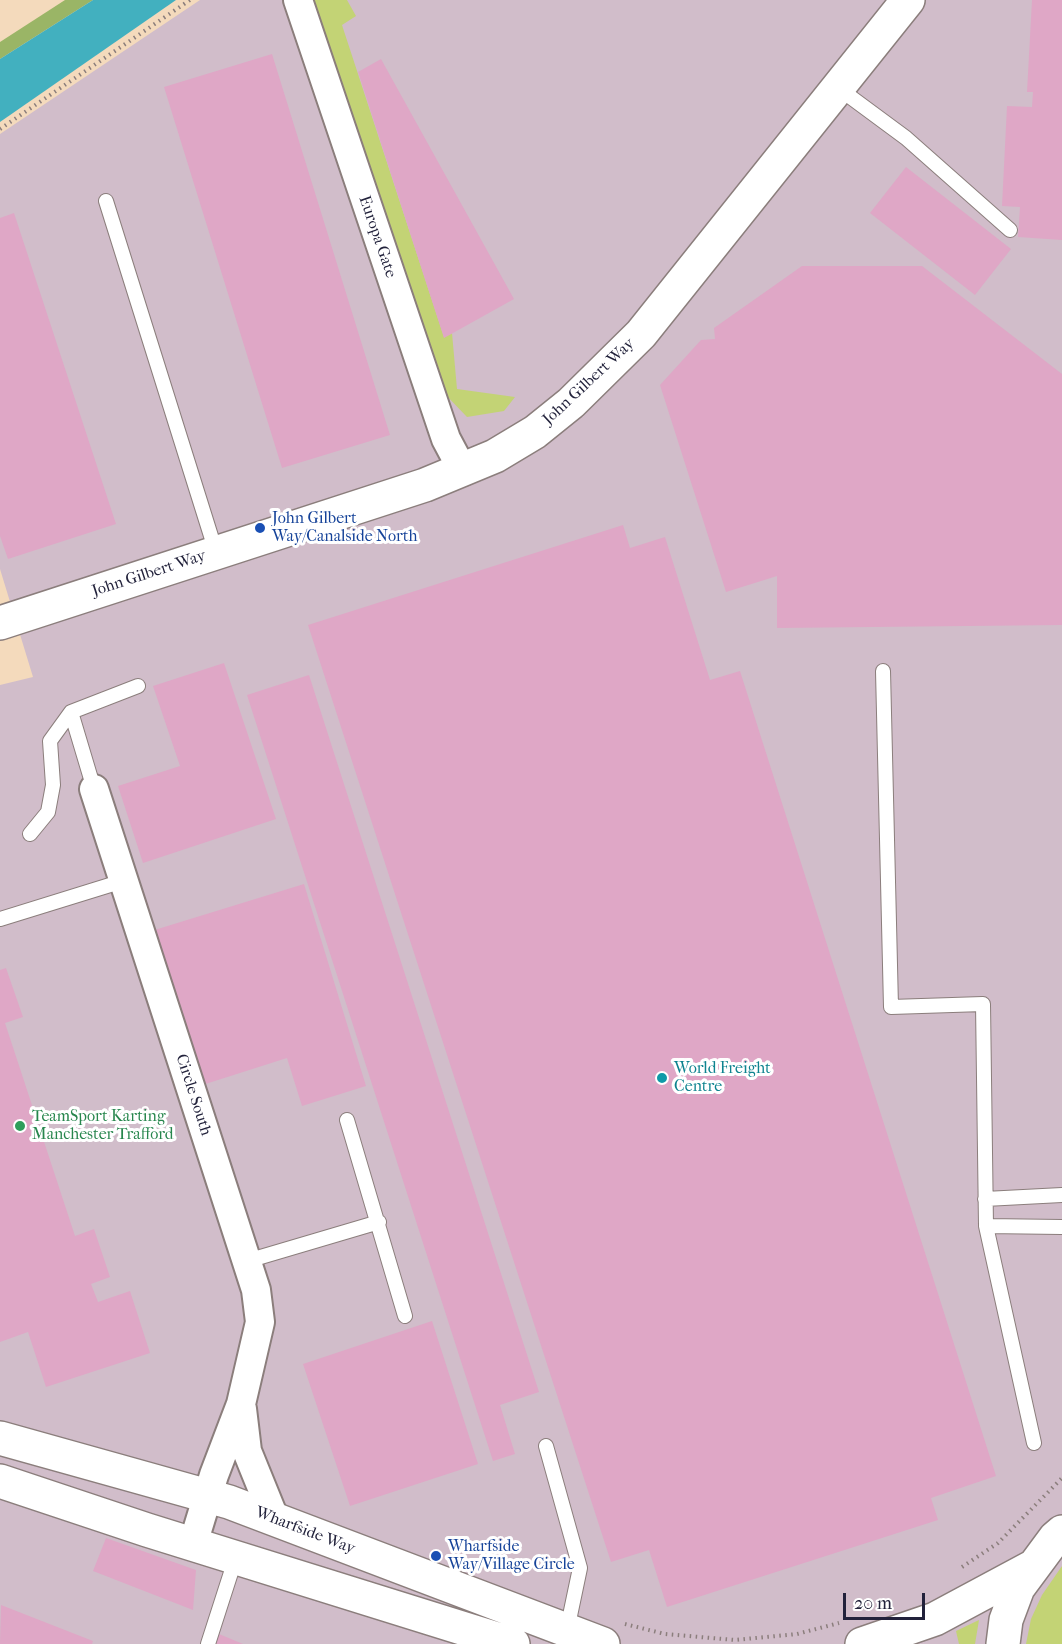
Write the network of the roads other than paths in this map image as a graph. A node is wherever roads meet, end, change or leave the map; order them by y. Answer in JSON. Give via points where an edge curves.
{"nodes":[{"id":1,"x":298,"y":0,"type":"edge"},
{"id":2,"x":908,"y":0,"type":"edge"},
{"id":3,"x":837,"y":87,"type":"junction"},
{"id":4,"x":106,"y":201,"type":"dead end"},
{"id":5,"x":1010,"y":230,"type":"dead end"},
{"id":6,"x":463,"y":471,"type":"junction"},
{"id":7,"x":216,"y":552,"type":"junction"},
{"id":8,"x":0,"y":623,"type":"edge"},
{"id":9,"x":883,"y":671,"type":"dead end"},
{"id":10,"x":138,"y":686,"type":"dead end"},
{"id":11,"x":71,"y":712,"type":"junction"},
{"id":12,"x":94,"y":789,"type":"joint"},
{"id":13,"x":30,"y":834,"type":"dead end"},
{"id":14,"x":123,"y":881,"type":"junction"},
{"id":15,"x":0,"y":919,"type":"edge"},
{"id":16,"x":347,"y":1120,"type":"dead end"},
{"id":17,"x":1062,"y":1195,"type":"edge"},
{"id":18,"x":986,"y":1199,"type":"junction"},
{"id":19,"x":380,"y":1222,"type":"junction"},
{"id":20,"x":986,"y":1226,"type":"junction"},
{"id":21,"x":1062,"y":1227,"type":"edge"},
{"id":22,"x":247,"y":1262,"type":"junction"},
{"id":23,"x":405,"y":1316,"type":"dead end"},
{"id":24,"x":241,"y":1404,"type":"junction"},
{"id":25,"x":0,"y":1438,"type":"edge"},
{"id":26,"x":1034,"y":1443,"type":"dead end"},
{"id":27,"x":546,"y":1446,"type":"dead end"},
{"id":28,"x":0,"y":1481,"type":"edge"},
{"id":29,"x":208,"y":1496,"type":"junction"},
{"id":30,"x":275,"y":1520,"type":"junction"},
{"id":31,"x":1062,"y":1532,"type":"edge"},
{"id":32,"x":193,"y":1544,"type":"junction"},
{"id":33,"x":236,"y":1557,"type":"junction"},
{"id":34,"x":1032,"y":1567,"type":"junction"},
{"id":35,"x":851,"y":1633,"type":"edge"},
{"id":36,"x":613,"y":1634,"type":"edge"},
{"id":37,"x":565,"y":1638,"type":"edge"},
{"id":38,"x":208,"y":1644,"type":"edge"},
{"id":39,"x":513,"y":1644,"type":"edge"},
{"id":40,"x":1003,"y":1644,"type":"edge"}],
"edges":[{"from":1,"to":6,"type":"street","name":"Europa Gate","via":[[446,439]]},
{"from":2,"to":3,"type":"main road","name":"John Gilbert Way"},
{"from":3,"to":5,"type":"lane","via":[[906,138]]},
{"from":3,"to":6,"type":"main road","name":"John Gilbert Way","via":[[673,296],[614,362],[535,432]]},
{"from":4,"to":7,"type":"lane"},
{"from":6,"to":7,"type":"main road","name":"John Gilbert Way"},
{"from":7,"to":8,"type":"main road","name":"John Gilbert Way"},
{"from":9,"to":18,"type":"lane","via":[[891,1007],[982,1004]]},
{"from":10,"to":11,"type":"lane"},
{"from":11,"to":12,"type":"lane"},
{"from":11,"to":13,"type":"lane","via":[[50,741],[53,785],[48,812]]},
{"from":12,"to":14,"type":"street","name":"Circle South"},
{"from":14,"to":15,"type":"lane"},
{"from":14,"to":22,"type":"street","name":"Circle South"},
{"from":16,"to":19,"type":"lane"},
{"from":17,"to":18,"type":"lane"},
{"from":18,"to":20,"type":"lane"},
{"from":19,"to":22,"type":"lane"},
{"from":19,"to":23,"type":"lane"},
{"from":20,"to":21,"type":"lane"},
{"from":20,"to":26,"type":"lane"},
{"from":22,"to":24,"type":"street","name":"Circle South","via":[[260,1322]]},
{"from":24,"to":29,"type":"street","name":"Circle South"},
{"from":24,"to":30,"type":"street","name":"Circle South","via":[[247,1451]]},
{"from":25,"to":29,"type":"main road","name":"Wharfside Way"},
{"from":27,"to":37,"type":"lane","via":[[580,1568]]},
{"from":28,"to":32,"type":"main road"},
{"from":29,"to":30,"type":"main road","name":"Wharfside Way"},
{"from":29,"to":32,"type":"street","name":"Circle South"},
{"from":30,"to":37,"type":"main road","name":"Wharfside Way"},
{"from":31,"to":34,"type":"main road"},
{"from":32,"to":33,"type":"main road"},
{"from":33,"to":38,"type":"lane"},
{"from":33,"to":39,"type":"main road"},
{"from":34,"to":35,"type":"main road","via":[[935,1619]]},
{"from":34,"to":40,"type":"main road","via":[[1018,1588],[1006,1620]]},
{"from":36,"to":37,"type":"main road","name":"Wharfside Way"}]}
